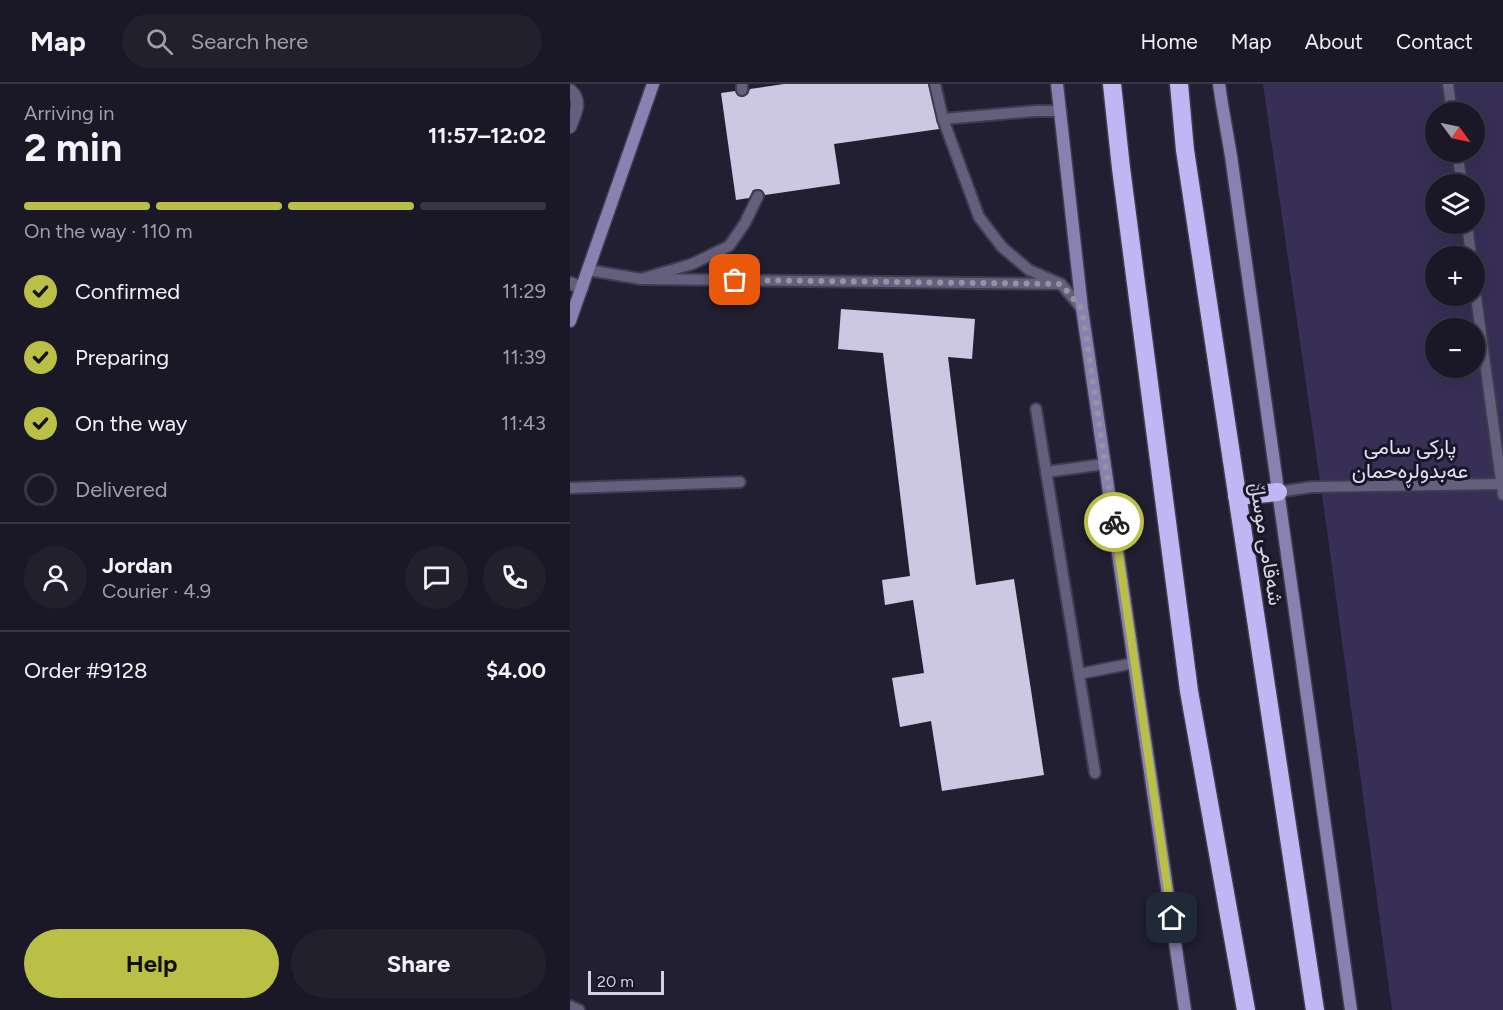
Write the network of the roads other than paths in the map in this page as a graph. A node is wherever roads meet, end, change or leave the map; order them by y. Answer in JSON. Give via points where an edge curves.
{"nodes":[{"id":1,"x":653,"y":84,"type":"edge"},
{"id":2,"x":935,"y":84,"type":"edge"},
{"id":3,"x":1058,"y":84,"type":"edge"},
{"id":4,"x":1112,"y":84,"type":"edge"},
{"id":5,"x":1179,"y":84,"type":"edge"},
{"id":6,"x":1220,"y":84,"type":"edge"},
{"id":7,"x":1448,"y":84,"type":"edge"},
{"id":8,"x":570,"y":90,"type":"edge"},
{"id":9,"x":1451,"y":102,"type":"edge"},
{"id":10,"x":1060,"y":111,"type":"junction"},
{"id":11,"x":943,"y":119,"type":"junction"},
{"id":12,"x":570,"y":127,"type":"edge"},
{"id":13,"x":758,"y":196,"type":"dead end"},
{"id":14,"x":588,"y":270,"type":"junction"},
{"id":15,"x":641,"y":279,"type":"junction"},
{"id":16,"x":1061,"y":284,"type":"junction"},
{"id":17,"x":576,"y":285,"type":"edge"},
{"id":18,"x":1477,"y":306,"type":"edge"},
{"id":19,"x":1082,"y":309,"type":"junction"},
{"id":20,"x":570,"y":321,"type":"edge"},
{"id":21,"x":1036,"y":409,"type":"dead end"},
{"id":22,"x":1105,"y":464,"type":"junction"},
{"id":23,"x":1046,"y":472,"type":"junction"},
{"id":24,"x":740,"y":482,"type":"dead end"},
{"id":25,"x":570,"y":488,"type":"edge"},
{"id":26,"x":1503,"y":488,"type":"edge"},
{"id":27,"x":1278,"y":492,"type":"junction"},
{"id":28,"x":1237,"y":496,"type":"junction"},
{"id":29,"x":1134,"y":663,"type":"junction"},
{"id":30,"x":1079,"y":674,"type":"junction"},
{"id":31,"x":1095,"y":773,"type":"dead end"},
{"id":32,"x":570,"y":1006,"type":"edge"},
{"id":33,"x":579,"y":1010,"type":"edge"},
{"id":34,"x":1185,"y":1010,"type":"edge"},
{"id":35,"x":1246,"y":1010,"type":"edge"},
{"id":36,"x":1315,"y":1010,"type":"edge"},
{"id":37,"x":1351,"y":1010,"type":"edge"}],
"edges":[{"from":1,"to":14,"type":"street"},
{"from":2,"to":11,"type":"lane"},
{"from":3,"to":10,"type":"street"},
{"from":4,"to":35,"type":"highway","via":[[1189,691]]},
{"from":5,"to":28,"type":"highway","name":"شەقامی موسڵ","via":[[1185,150]]},
{"from":6,"to":27,"type":"street"},
{"from":7,"to":9,"type":"lane"},
{"from":8,"to":12,"type":"street","via":[[578,104]]},
{"from":10,"to":11,"type":"lane"},
{"from":10,"to":19,"type":"street"},
{"from":11,"to":16,"type":"lane","via":[[979,217],[1002,248],[1029,270]]},
{"from":13,"to":15,"type":"lane","via":[[729,246],[692,264]]},
{"from":14,"to":15,"type":"lane"},
{"from":14,"to":17,"type":"street"},
{"from":15,"to":16,"type":"lane"},
{"from":16,"to":19,"type":"lane"},
{"from":17,"to":20,"type":"street"},
{"from":18,"to":26,"type":"lane"},
{"from":19,"to":22,"type":"street"},
{"from":21,"to":23,"type":"lane"},
{"from":22,"to":23,"type":"lane"},
{"from":22,"to":29,"type":"street"},
{"from":23,"to":30,"type":"lane"},
{"from":24,"to":25,"type":"lane"},
{"from":26,"to":27,"type":"lane","via":[[1312,487]]},
{"from":27,"to":28,"type":"highway"},
{"from":27,"to":37,"type":"street"},
{"from":28,"to":36,"type":"highway","name":"شەقامی موسڵ"},
{"from":29,"to":30,"type":"lane"},
{"from":29,"to":34,"type":"street"},
{"from":30,"to":31,"type":"lane"},
{"from":32,"to":33,"type":"lane"}]}
